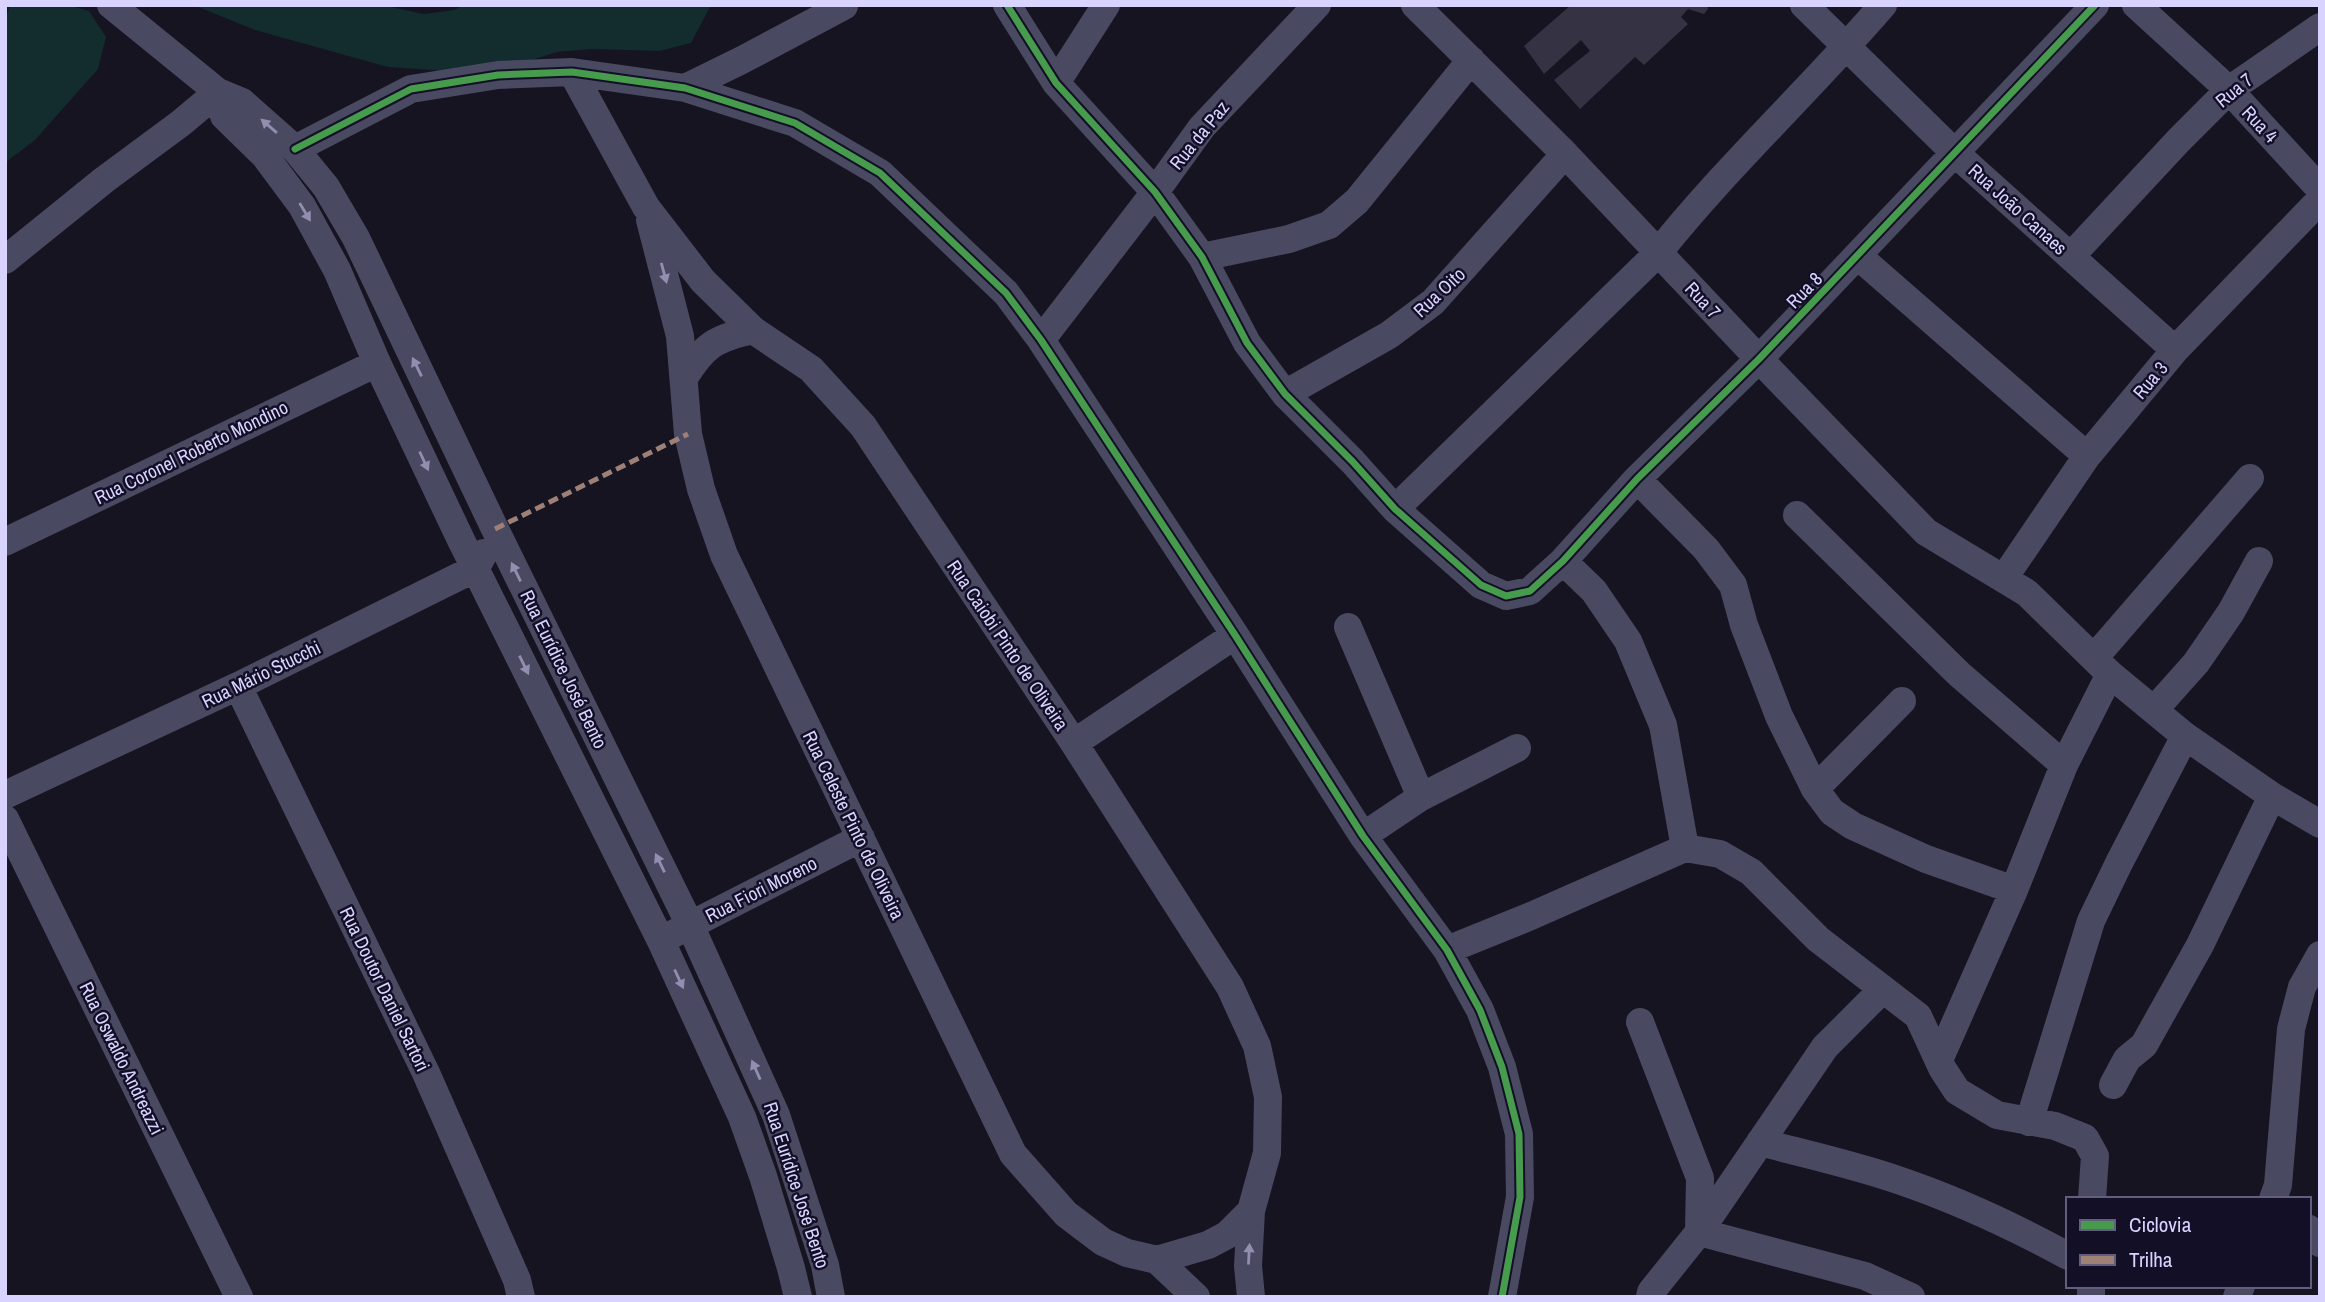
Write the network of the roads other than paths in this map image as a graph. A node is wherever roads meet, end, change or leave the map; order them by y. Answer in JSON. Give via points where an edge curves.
{"nodes":[{"id":1,"x":111,"y":5,"type":"edge"},
{"id":2,"x":1007,"y":5,"type":"edge"},
{"id":3,"x":1107,"y":5,"type":"edge"},
{"id":4,"x":1317,"y":5,"type":"edge"},
{"id":5,"x":1415,"y":5,"type":"edge"},
{"id":6,"x":1804,"y":5,"type":"edge"},
{"id":7,"x":1883,"y":5,"type":"edge"},
{"id":8,"x":2095,"y":5,"type":"edge"},
{"id":9,"x":2136,"y":5,"type":"edge"},
{"id":10,"x":844,"y":6,"type":"edge"},
{"id":11,"x":2320,"y":27,"type":"edge"},
{"id":12,"x":1846,"y":48,"type":"junction"},
{"id":13,"x":1471,"y":60,"type":"junction"},
{"id":14,"x":572,"y":72,"type":"junction"},
{"id":15,"x":1056,"y":83,"type":"junction"},
{"id":16,"x":685,"y":88,"type":"junction"},
{"id":17,"x":2229,"y":90,"type":"junction"},
{"id":18,"x":218,"y":92,"type":"junction"},
{"id":19,"x":295,"y":149,"type":"junction"},
{"id":20,"x":1955,"y":153,"type":"junction"},
{"id":21,"x":1565,"y":154,"type":"junction"},
{"id":22,"x":2320,"y":189,"type":"edge"},
{"id":23,"x":1155,"y":192,"type":"junction"},
{"id":24,"x":2320,"y":200,"type":"edge"},
{"id":25,"x":646,"y":207,"type":"junction"},
{"id":26,"x":1658,"y":253,"type":"junction"},
{"id":27,"x":1858,"y":256,"type":"junction"},
{"id":28,"x":2071,"y":256,"type":"junction"},
{"id":29,"x":1202,"y":257,"type":"junction"},
{"id":30,"x":5,"y":260,"type":"edge"},
{"id":31,"x":753,"y":330,"type":"junction"},
{"id":32,"x":1041,"y":340,"type":"junction"},
{"id":33,"x":2175,"y":350,"type":"junction"},
{"id":34,"x":1759,"y":359,"type":"junction"},
{"id":35,"x":377,"y":363,"type":"junction"},
{"id":36,"x":684,"y":378,"type":"junction"},
{"id":37,"x":1285,"y":394,"type":"junction"},
{"id":38,"x":2087,"y":456,"type":"junction"},
{"id":39,"x":2250,"y":478,"type":"dead end"},
{"id":40,"x":1637,"y":479,"type":"junction"},
{"id":41,"x":1395,"y":509,"type":"junction"},
{"id":42,"x":1797,"y":515,"type":"dead end"},
{"id":43,"x":495,"y":529,"type":"junction"},
{"id":44,"x":5,"y":541,"type":"edge"},
{"id":45,"x":1563,"y":561,"type":"junction"},
{"id":46,"x":2259,"y":561,"type":"dead end"},
{"id":47,"x":476,"y":568,"type":"junction"},
{"id":48,"x":2004,"y":578,"type":"junction"},
{"id":49,"x":1348,"y":627,"type":"dead end"},
{"id":50,"x":1235,"y":635,"type":"junction"},
{"id":51,"x":2102,"y":666,"type":"junction"},
{"id":52,"x":238,"y":686,"type":"junction"},
{"id":53,"x":1902,"y":701,"type":"dead end"},
{"id":54,"x":2154,"y":710,"type":"junction"},
{"id":55,"x":2185,"y":736,"type":"junction"},
{"id":56,"x":1074,"y":743,"type":"junction"},
{"id":57,"x":1517,"y":748,"type":"dead end"},
{"id":58,"x":2064,"y":765,"type":"junction"},
{"id":59,"x":1815,"y":789,"type":"junction"},
{"id":60,"x":5,"y":795,"type":"edge"},
{"id":61,"x":2272,"y":796,"type":"junction"},
{"id":62,"x":1421,"y":797,"type":"junction"},
{"id":63,"x":5,"y":819,"type":"edge"},
{"id":64,"x":2320,"y":824,"type":"edge"},
{"id":65,"x":1363,"y":836,"type":"junction"},
{"id":66,"x":861,"y":838,"type":"junction"},
{"id":67,"x":1685,"y":848,"type":"junction"},
{"id":68,"x":2014,"y":890,"type":"junction"},
{"id":69,"x":690,"y":925,"type":"junction"},
{"id":70,"x":661,"y":940,"type":"junction"},
{"id":71,"x":1447,"y":950,"type":"junction"},
{"id":72,"x":2320,"y":955,"type":"edge"},
{"id":73,"x":1882,"y":989,"type":"junction"},
{"id":74,"x":1640,"y":1022,"type":"dead end"},
{"id":75,"x":1939,"y":1060,"type":"junction"},
{"id":76,"x":2113,"y":1085,"type":"dead end"},
{"id":77,"x":2029,"y":1122,"type":"junction"},
{"id":78,"x":1760,"y":1142,"type":"junction"},
{"id":79,"x":2280,"y":1194,"type":"edge"},
{"id":80,"x":2092,"y":1197,"type":"edge"},
{"id":81,"x":1251,"y":1211,"type":"junction"},
{"id":82,"x":1699,"y":1232,"type":"junction"},
{"id":83,"x":2066,"y":1255,"type":"edge"},
{"id":84,"x":1157,"y":1260,"type":"junction"},
{"id":85,"x":239,"y":1297,"type":"edge"},
{"id":86,"x":521,"y":1297,"type":"edge"},
{"id":87,"x":798,"y":1297,"type":"edge"},
{"id":88,"x":831,"y":1297,"type":"edge"},
{"id":89,"x":1196,"y":1297,"type":"edge"},
{"id":90,"x":1251,"y":1297,"type":"edge"},
{"id":91,"x":1502,"y":1297,"type":"edge"},
{"id":92,"x":1650,"y":1297,"type":"edge"},
{"id":93,"x":1911,"y":1297,"type":"edge"}],
"edges":[{"from":1,"to":18,"type":"street","name":"Rua Eurídice José Bento"},
{"from":2,"to":15,"type":"street"},
{"from":3,"to":15,"type":"street"},
{"from":4,"to":23,"type":"street","name":"Rua da Paz","via":[[1202,127]]},
{"from":5,"to":13,"type":"street","name":"Rua 7"},
{"from":6,"to":12,"type":"street","name":"Rua João Canaes"},
{"from":7,"to":12,"type":"street"},
{"from":8,"to":20,"type":"street","name":"Rua 8"},
{"from":9,"to":17,"type":"street","name":"Rua 4"},
{"from":10,"to":16,"type":"street"},
{"from":11,"to":17,"type":"street","name":"Rua 7"},
{"from":12,"to":20,"type":"street","name":"Rua João Canaes"},
{"from":12,"to":26,"type":"street"},
{"from":13,"to":21,"type":"street","name":"Rua 7"},
{"from":13,"to":29,"type":"street","via":[[1357,201],[1329,225],[1289,239]]},
{"from":14,"to":16,"type":"street"},
{"from":14,"to":19,"type":"street","via":[[498,75],[411,89]]},
{"from":14,"to":25,"type":"street","name":"Rua Caiobi Pinto de Oliveira"},
{"from":15,"to":23,"type":"street"},
{"from":16,"to":32,"type":"street","via":[[795,122],[880,173],[1006,293]]},
{"from":17,"to":22,"type":"street","name":"Rua 4"},
{"from":17,"to":28,"type":"street","name":"Rua 7"},
{"from":19,"to":18,"type":"street","name":"Rua Eurídice José Bento","one_way":true,"via":[[242,102]]},
{"from":18,"to":30,"type":"street"},
{"from":18,"to":35,"type":"street","name":"Rua Eurídice José Bento","one_way":true,"via":[[224,116],[265,156],[302,206],[337,270]]},
{"from":43,"to":19,"type":"street","name":"Rua Eurídice José Bento","one_way":true,"via":[[356,238],[326,187]]},
{"from":20,"to":27,"type":"street","name":"Rua 8"},
{"from":20,"to":28,"type":"street","name":"Rua João Canaes"},
{"from":21,"to":26,"type":"street","name":"Rua 7"},
{"from":21,"to":37,"type":"street","name":"Rua Oito","via":[[1433,302],[1389,335]]},
{"from":23,"to":29,"type":"street"},
{"from":23,"to":32,"type":"street","name":"Rua da Paz"},
{"from":24,"to":33,"type":"street","name":"Rua 3"},
{"from":25,"to":31,"type":"street","name":"Rua Caiobi Pinto de Oliveira","via":[[703,281]]},
{"from":25,"to":36,"type":"street","name":"Rua Celeste Pinto de Oliveira","one_way":true,"via":[[675,313]]},
{"from":26,"to":34,"type":"street","name":"Rua 7"},
{"from":26,"to":41,"type":"street"},
{"from":27,"to":34,"type":"street","name":"Rua 8"},
{"from":27,"to":38,"type":"street"},
{"from":28,"to":33,"type":"street","name":"Rua João Canaes"},
{"from":29,"to":37,"type":"street","via":[[1247,343]]},
{"from":31,"to":36,"type":"street","via":[[709,345]]},
{"from":31,"to":56,"type":"street","name":"Rua Caiobi Pinto de Oliveira","via":[[811,369],[863,426]]},
{"from":32,"to":50,"type":"street"},
{"from":33,"to":38,"type":"street","name":"Rua 3"},
{"from":34,"to":40,"type":"street","name":"Rua 8"},
{"from":34,"to":48,"type":"street","name":"Rua 7","via":[[1926,531]]},
{"from":35,"to":44,"type":"street","name":"Rua Coronel Roberto Mondino"},
{"from":35,"to":47,"type":"street","name":"Rua Eurídice José Bento","one_way":true},
{"from":36,"to":66,"type":"street","name":"Rua Celeste Pinto de Oliveira","via":[[688,434],[724,555]]},
{"from":37,"to":41,"type":"street"},
{"from":38,"to":48,"type":"street","name":"Rua 3"},
{"from":39,"to":51,"type":"street"},
{"from":40,"to":45,"type":"street","name":"Rua 8"},
{"from":40,"to":59,"type":"street","via":[[1706,549],[1733,585],[1779,716]]},
{"from":41,"to":45,"type":"street","name":"Rua 8","via":[[1481,585],[1506,596],[1530,591]]},
{"from":42,"to":58,"type":"street","via":[[1959,674]]},
{"from":43,"to":47,"type":"street"},
{"from":69,"to":43,"type":"street","name":"Rua Eurídice José Bento","one_way":true},
{"from":45,"to":67,"type":"street","via":[[1594,591],[1628,640],[1663,725]]},
{"from":46,"to":54,"type":"street","via":[[2203,653]]},
{"from":47,"to":52,"type":"street","name":"Rua Mário Stucchi"},
{"from":47,"to":70,"type":"street","name":"Rua Eurídice José Bento","one_way":true},
{"from":48,"to":51,"type":"street","name":"Rua 7","via":[[2027,593]]},
{"from":49,"to":62,"type":"street"},
{"from":50,"to":56,"type":"street"},
{"from":50,"to":65,"type":"street"},
{"from":51,"to":54,"type":"street","name":"Rua 7"},
{"from":51,"to":58,"type":"street"},
{"from":52,"to":60,"type":"street","name":"Rua Mário Stucchi"},
{"from":52,"to":86,"type":"street","name":"Rua Doutor Daniel Sartori","via":[[426,1073]]},
{"from":53,"to":59,"type":"street"},
{"from":54,"to":55,"type":"street","name":"Rua 7"},
{"from":55,"to":61,"type":"street","name":"Rua 7"},
{"from":55,"to":77,"type":"street","via":[[2091,921]]},
{"from":56,"to":81,"type":"street","name":"Rua Caiobi Pinto de Oliveira","via":[[1230,987],[1257,1046],[1268,1097],[1267,1153]]},
{"from":57,"to":62,"type":"street"},
{"from":58,"to":68,"type":"street"},
{"from":59,"to":68,"type":"street","via":[[1832,811],[1853,826],[1926,859]]},
{"from":61,"to":64,"type":"street","name":"Rua 7"},
{"from":61,"to":76,"type":"street","via":[[2194,956],[2144,1045],[2127,1059]]},
{"from":62,"to":65,"type":"street"},
{"from":63,"to":85,"type":"street","name":"Rua Oswaldo Andreazzi"},
{"from":65,"to":71,"type":"street"},
{"from":66,"to":69,"type":"street","name":"Rua Fiori Moreno"},
{"from":66,"to":84,"type":"street","name":"Rua Celeste Pinto de Oliveira","via":[[1013,1154],[1066,1214],[1103,1242]]},
{"from":67,"to":71,"type":"street"},
{"from":67,"to":73,"type":"street","via":[[1720,854],[1751,872],[1818,939]]},
{"from":68,"to":75,"type":"street"},
{"from":69,"to":70,"type":"street","name":"Rua Fiori Moreno"},
{"from":88,"to":69,"type":"street","name":"Rua Eurídice José Bento","one_way":true,"via":[[825,1265],[776,1115]]},
{"from":70,"to":87,"type":"street","name":"Rua Eurídice José Bento","one_way":true,"via":[[741,1116]]},
{"from":71,"to":91,"type":"street","via":[[1480,1010],[1502,1068],[1519,1134],[1520,1196]]},
{"from":72,"to":79,"type":"street","via":[[2302,987],[2291,1030]]},
{"from":73,"to":75,"type":"street","via":[[1918,1016]]},
{"from":73,"to":78,"type":"street","via":[[1825,1047]]},
{"from":74,"to":82,"type":"street","via":[[1700,1178]]},
{"from":75,"to":77,"type":"street","via":[[1957,1091],[1997,1115]]},
{"from":77,"to":80,"type":"street","via":[[2085,1138],[2095,1156]]},
{"from":78,"to":82,"type":"street"},
{"from":78,"to":83,"type":"street","via":[[1894,1179]]},
{"from":81,"to":84,"type":"street","name":"Rua Celeste Pinto de Oliveira","via":[[1227,1235]]},
{"from":90,"to":81,"type":"street","name":"Rua Caiobi Pinto de Oliveira","one_way":true},
{"from":82,"to":92,"type":"street"},
{"from":82,"to":93,"type":"street","via":[[1865,1276]]},
{"from":84,"to":89,"type":"street"}]}
